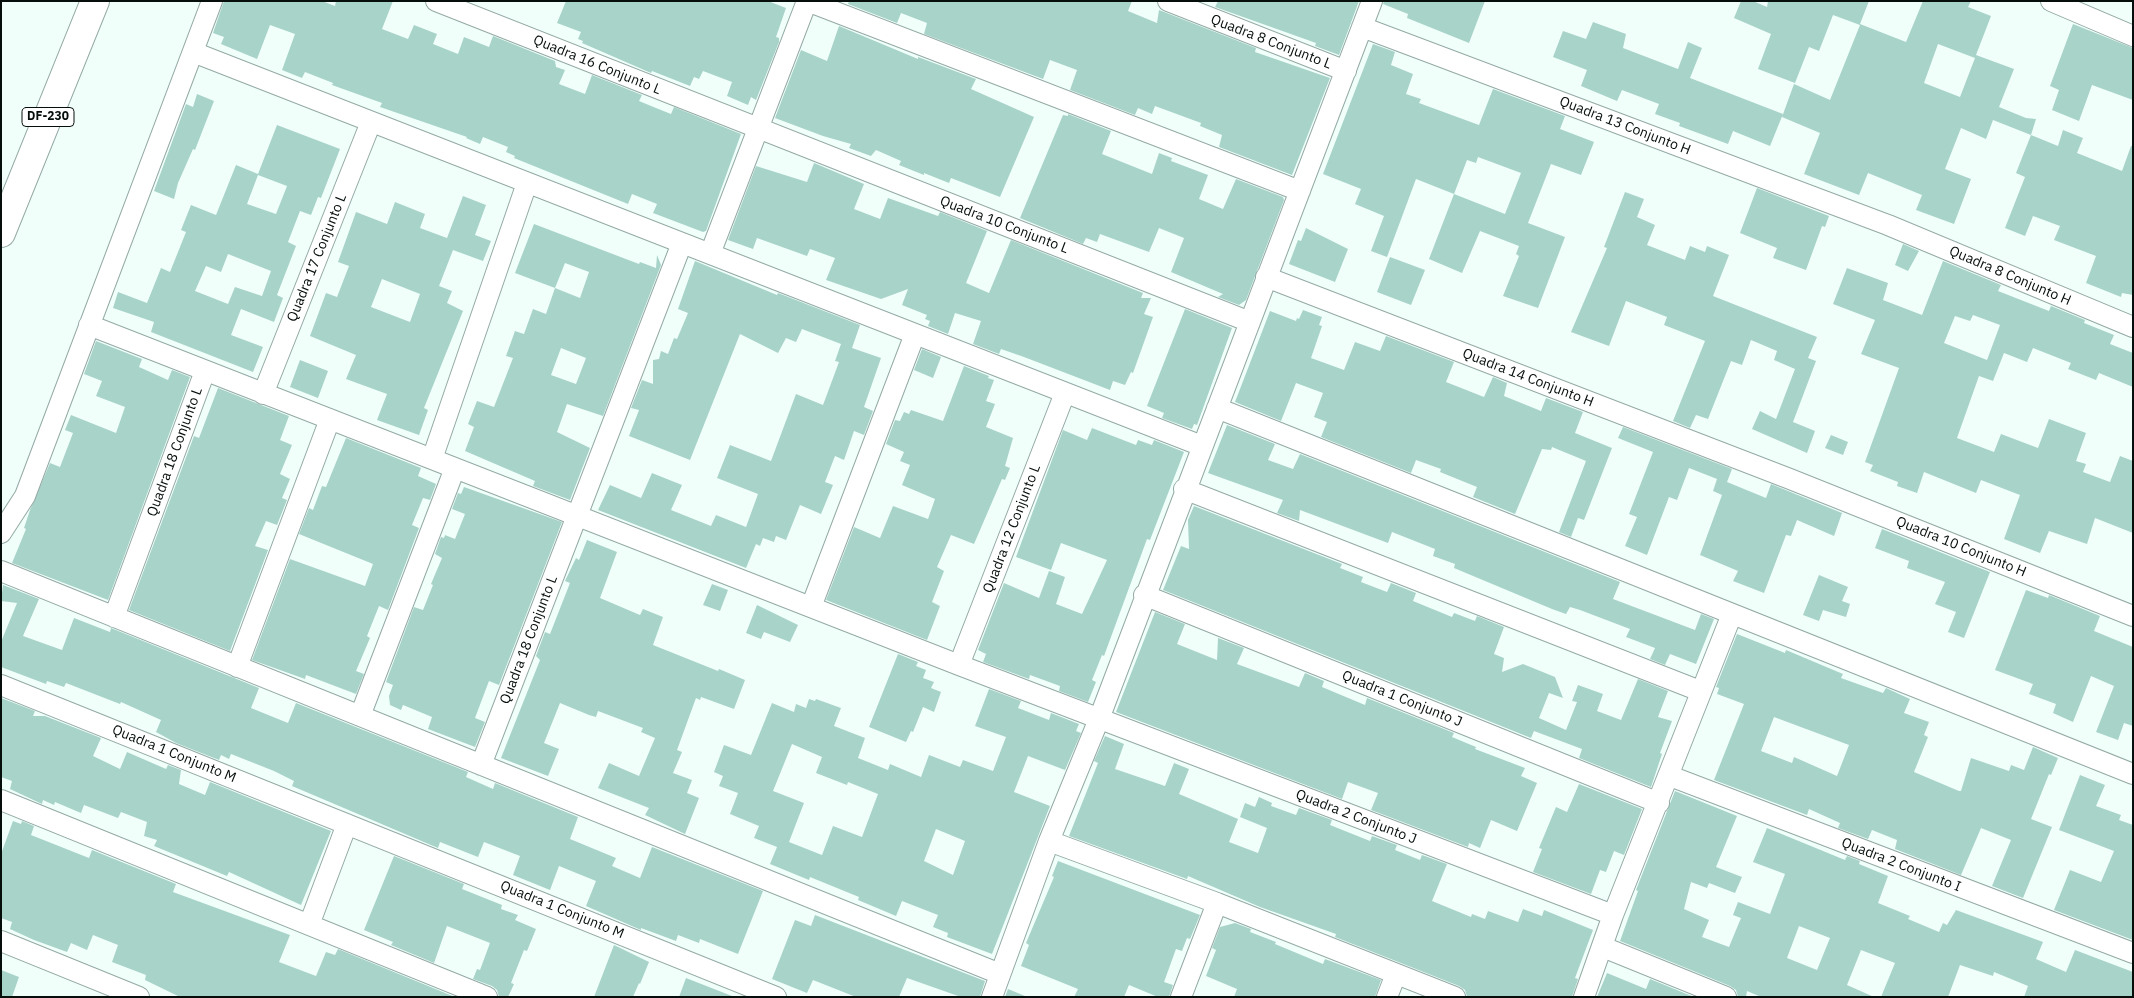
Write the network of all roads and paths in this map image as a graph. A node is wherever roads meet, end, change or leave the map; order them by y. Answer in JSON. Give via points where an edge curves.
{"nodes":[{"id":1,"x":95,"y":1,"type":"edge"},
{"id":2,"x":212,"y":1,"type":"edge"},
{"id":3,"x":436,"y":1,"type":"edge"},
{"id":4,"x":807,"y":1,"type":"edge"},
{"id":5,"x":1168,"y":1,"type":"edge"},
{"id":6,"x":1372,"y":1,"type":"edge"},
{"id":7,"x":2051,"y":1,"type":"edge"},
{"id":8,"x":1362,"y":27,"type":"junction"},
{"id":9,"x":2133,"y":36,"type":"edge"},
{"id":10,"x":193,"y":52,"type":"junction"},
{"id":11,"x":1346,"y":71,"type":"junction"},
{"id":12,"x":371,"y":122,"type":"junction"},
{"id":13,"x":758,"y":128,"type":"junction"},
{"id":14,"x":527,"y":183,"type":"junction"},
{"id":15,"x":1300,"y":191,"type":"junction"},
{"id":16,"x":1888,"y":225,"type":"joint"},
{"id":17,"x":1,"y":233,"type":"edge"},
{"id":18,"x":682,"y":243,"type":"junction"},
{"id":19,"x":710,"y":254,"type":"junction"},
{"id":20,"x":1266,"y":277,"type":"junction"},
{"id":21,"x":1250,"y":322,"type":"junction"},
{"id":22,"x":89,"y":325,"type":"junction"},
{"id":23,"x":2133,"y":327,"type":"edge"},
{"id":24,"x":915,"y":334,"type":"junction"},
{"id":25,"x":205,"y":371,"type":"junction"},
{"id":26,"x":1065,"y":392,"type":"junction"},
{"id":27,"x":263,"y":394,"type":"junction"},
{"id":28,"x":1216,"y":408,"type":"junction"},
{"id":29,"x":330,"y":419,"type":"junction"},
{"id":30,"x":1202,"y":446,"type":"junction"},
{"id":31,"x":432,"y":458,"type":"junction"},
{"id":32,"x":455,"y":468,"type":"junction"},
{"id":33,"x":1790,"y":479,"type":"joint"},
{"id":34,"x":1184,"y":489,"type":"junction"},
{"id":35,"x":577,"y":516,"type":"junction"},
{"id":36,"x":1,"y":533,"type":"edge"},
{"id":37,"x":1,"y":572,"type":"edge"},
{"id":38,"x":1144,"y":595,"type":"junction"},
{"id":39,"x":811,"y":608,"type":"junction"},
{"id":40,"x":1732,"y":614,"type":"junction"},
{"id":41,"x":2133,"y":616,"type":"edge"},
{"id":42,"x":114,"y":617,"type":"junction"},
{"id":43,"x":958,"y":665,"type":"junction"},
{"id":44,"x":237,"y":666,"type":"junction"},
{"id":45,"x":1,"y":685,"type":"edge"},
{"id":46,"x":1700,"y":691,"type":"junction"},
{"id":47,"x":360,"y":716,"type":"junction"},
{"id":48,"x":1099,"y":719,"type":"junction"},
{"id":49,"x":481,"y":765,"type":"junction"},
{"id":50,"x":2133,"y":774,"type":"edge"},
{"id":51,"x":1670,"y":776,"type":"junction"},
{"id":52,"x":1,"y":800,"type":"edge"},
{"id":53,"x":1659,"y":802,"type":"junction"},
{"id":54,"x":347,"y":824,"type":"junction"},
{"id":55,"x":1049,"y":840,"type":"junction"},
{"id":56,"x":1217,"y":903,"type":"junction"},
{"id":57,"x":1613,"y":915,"type":"junction"},
{"id":58,"x":309,"y":925,"type":"junction"},
{"id":59,"x":1,"y":941,"type":"edge"},
{"id":60,"x":1603,"y":947,"type":"junction"},
{"id":61,"x":2133,"y":953,"type":"edge"},
{"id":62,"x":1000,"y":974,"type":"junction"},
{"id":63,"x":1396,"y":974,"type":"junction"},
{"id":64,"x":139,"y":997,"type":"edge"},
{"id":65,"x":487,"y":997,"type":"edge"},
{"id":66,"x":776,"y":997,"type":"edge"},
{"id":67,"x":992,"y":997,"type":"edge"},
{"id":68,"x":1181,"y":997,"type":"edge"},
{"id":69,"x":1387,"y":997,"type":"edge"},
{"id":70,"x":1455,"y":997,"type":"edge"},
{"id":71,"x":1584,"y":997,"type":"edge"},
{"id":72,"x":1726,"y":997,"type":"edge"}],
"edges":[{"from":1,"to":17,"type":"main road","name":"DF-230","number":"DF-230"},
{"from":2,"to":10,"type":"street"},
{"from":3,"to":13,"type":"street","name":"Quadra 16 Conjunto L"},
{"from":4,"to":13,"type":"street"},
{"from":4,"to":15,"type":"street"},
{"from":5,"to":11,"type":"street","name":"Quadra 8 Conjunto L"},
{"from":6,"to":8,"type":"street"},
{"from":7,"to":9,"type":"street"},
{"from":8,"to":11,"type":"street"},
{"from":8,"to":16,"type":"street","name":"Quadra 13 Conjunto H"},
{"from":10,"to":12,"type":"street"},
{"from":10,"to":22,"type":"street"},
{"from":11,"to":15,"type":"street"},
{"from":12,"to":14,"type":"street"},
{"from":12,"to":27,"type":"street","name":"Quadra 17 Conjunto L"},
{"from":13,"to":19,"type":"street"},
{"from":13,"to":21,"type":"street","name":"Quadra 10 Conjunto L"},
{"from":14,"to":18,"type":"street"},
{"from":14,"to":31,"type":"street"},
{"from":15,"to":20,"type":"street"},
{"from":16,"to":23,"type":"street","name":"Quadra 8 Conjunto H"},
{"from":18,"to":19,"type":"street"},
{"from":18,"to":35,"type":"street","name":"Quadra 18 Conjunto L"},
{"from":19,"to":24,"type":"street"},
{"from":20,"to":21,"type":"street"},
{"from":20,"to":33,"type":"street","name":"Quadra 14 Conjunto H"},
{"from":21,"to":28,"type":"street"},
{"from":22,"to":25,"type":"street","name":"Quadra 2 Conjunto J"},
{"from":22,"to":36,"type":"street","via":[[25,496]]},
{"from":24,"to":26,"type":"street"},
{"from":24,"to":39,"type":"street"},
{"from":25,"to":27,"type":"street","name":"Quadra 2 Conjunto J"},
{"from":25,"to":42,"type":"street","name":"Quadra 18 Conjunto L"},
{"from":26,"to":30,"type":"street"},
{"from":26,"to":43,"type":"street","name":"Quadra 12 Conjunto L"},
{"from":27,"to":29,"type":"street","name":"Quadra 2 Conjunto J"},
{"from":28,"to":30,"type":"street"},
{"from":28,"to":40,"type":"street"},
{"from":29,"to":31,"type":"street","name":"Quadra 2 Conjunto J"},
{"from":29,"to":44,"type":"street"},
{"from":30,"to":34,"type":"street"},
{"from":31,"to":32,"type":"street","name":"Quadra 2 Conjunto J"},
{"from":32,"to":35,"type":"street","name":"Quadra 2 Conjunto J"},
{"from":32,"to":47,"type":"street"},
{"from":33,"to":41,"type":"street","name":"Quadra 10 Conjunto H"},
{"from":34,"to":38,"type":"street"},
{"from":34,"to":46,"type":"street"},
{"from":35,"to":39,"type":"street","name":"Quadra 2 Conjunto J"},
{"from":35,"to":49,"type":"street","name":"Quadra 18 Conjunto L"},
{"from":37,"to":42,"type":"street"},
{"from":38,"to":48,"type":"street"},
{"from":38,"to":53,"type":"street","name":"Quadra 1 Conjunto J"},
{"from":39,"to":43,"type":"street","name":"Quadra 2 Conjunto J"},
{"from":40,"to":46,"type":"street"},
{"from":40,"to":50,"type":"street"},
{"from":42,"to":44,"type":"street"},
{"from":43,"to":48,"type":"street","name":"Quadra 2 Conjunto J"},
{"from":44,"to":47,"type":"street"},
{"from":45,"to":54,"type":"street","name":"Quadra 1 Conjunto M"},
{"from":46,"to":51,"type":"street"},
{"from":47,"to":49,"type":"street"},
{"from":48,"to":55,"type":"street"},
{"from":48,"to":57,"type":"street","name":"Quadra 2 Conjunto J"},
{"from":49,"to":62,"type":"street"},
{"from":51,"to":53,"type":"street"},
{"from":51,"to":61,"type":"street","name":"Quadra 2 Conjunto I"},
{"from":52,"to":58,"type":"street"},
{"from":53,"to":57,"type":"street"},
{"from":54,"to":58,"type":"street"},
{"from":54,"to":66,"type":"street","name":"Quadra 1 Conjunto M"},
{"from":55,"to":56,"type":"street"},
{"from":55,"to":62,"type":"street"},
{"from":56,"to":63,"type":"street"},
{"from":56,"to":68,"type":"street"},
{"from":57,"to":60,"type":"street"},
{"from":58,"to":65,"type":"street"},
{"from":59,"to":64,"type":"street"},
{"from":60,"to":71,"type":"street"},
{"from":60,"to":72,"type":"street"},
{"from":62,"to":67,"type":"street"},
{"from":63,"to":69,"type":"street"},
{"from":63,"to":70,"type":"street"}]}
